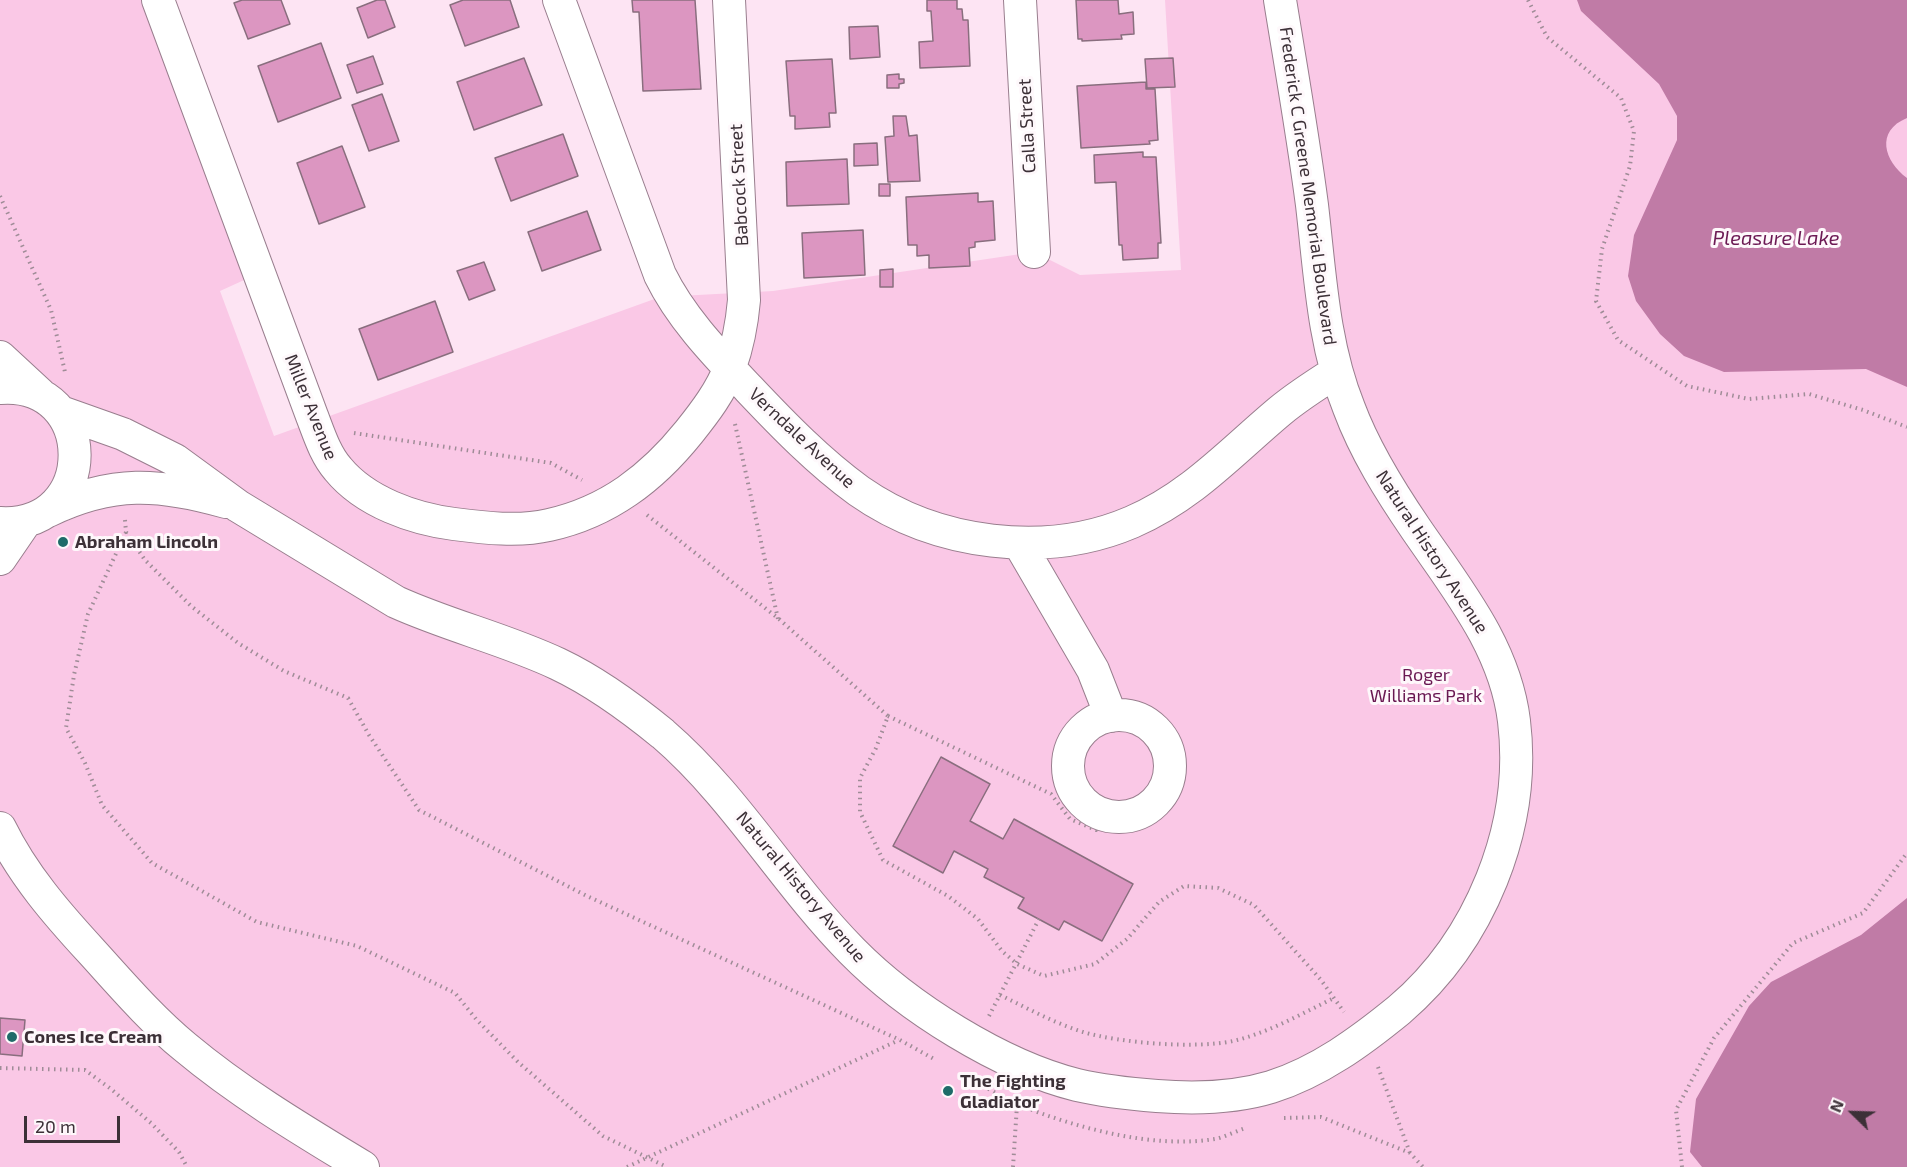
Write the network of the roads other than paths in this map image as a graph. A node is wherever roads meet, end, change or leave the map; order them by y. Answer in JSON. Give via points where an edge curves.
{"nodes":[{"id":1,"x":158,"y":0,"type":"edge"},
{"id":2,"x":559,"y":0,"type":"edge"},
{"id":3,"x":729,"y":0,"type":"edge"},
{"id":4,"x":1020,"y":0,"type":"edge"},
{"id":5,"x":1280,"y":0,"type":"edge"},
{"id":6,"x":1034,"y":252,"type":"dead end"},
{"id":7,"x":0,"y":357,"type":"edge"},
{"id":8,"x":730,"y":368,"type":"junction"},
{"id":9,"x":1336,"y":372,"type":"junction"},
{"id":10,"x":0,"y":388,"type":"edge"},
{"id":11,"x":57,"y":396,"type":"junction"},
{"id":12,"x":238,"y":506,"type":"junction"},
{"id":13,"x":23,"y":519,"type":"edge"},
{"id":14,"x":1019,"y":543,"type":"junction"},
{"id":15,"x":0,"y":559,"type":"edge"},
{"id":16,"x":1111,"y":716,"type":"junction"},
{"id":17,"x":0,"y":828,"type":"edge"},
{"id":18,"x":363,"y":1167,"type":"edge"}],
"edges":[{"from":1,"to":8,"type":"street","name":"Miller Avenue","via":[[320,437],[337,469],[351,482],[390,506],[439,522],[491,528],[547,526],[582,516],[617,499],[658,466],[715,398]]},
{"from":2,"to":8,"type":"street","name":"Verndale Avenue","via":[[660,275],[678,307]]},
{"from":3,"to":8,"type":"street","name":"Babcock Street","via":[[744,282],[739,337]]},
{"from":4,"to":6,"type":"street","name":"Calla Street"},
{"from":5,"to":9,"type":"street","name":"Frederick C Greene Memorial Boulevard"},
{"from":7,"to":11,"type":"street"},
{"from":8,"to":14,"type":"street","name":"Verndale Avenue","via":[[827,465],[876,502],[950,532]]},
{"from":9,"to":12,"type":"street","name":"Natural History Avenue","via":[[1350,413],[1392,493],[1447,571],[1492,646],[1511,704],[1517,750],[1516,783],[1491,882],[1472,921],[1440,966],[1409,1001],[1359,1041],[1301,1076],[1248,1093],[1192,1098],[1077,1085],[1001,1055],[920,1007],[870,969],[705,774],[606,690],[554,662],[396,602]]},
{"from":9,"to":14,"type":"street","name":"Verndale Avenue","via":[[1281,411],[1200,482],[1165,506],[1092,536]]},
{"from":10,"to":11,"type":"street","name":"Natural History Avenue"},
{"from":11,"to":12,"type":"street","name":"Natural History Avenue","via":[[194,472]]},
{"from":11,"to":13,"type":"street","via":[[72,434],[76,458],[71,480],[60,499]]},
{"from":12,"to":13,"type":"street","name":"Natural History Avenue","via":[[181,491],[135,486],[88,495]]},
{"from":13,"to":15,"type":"street"},
{"from":14,"to":16,"type":"street","via":[[1093,670]]},
{"from":16,"to":16,"type":"street","via":[[1082,731],[1074,742],[1068,765],[1074,790],[1090,808],[1118,817],[1132,815],[1156,801],[1164,791],[1170,769],[1168,750],[1151,726],[1133,717]]},
{"from":17,"to":18,"type":"street","via":[[23,869],[58,916],[183,1045],[258,1101]]}]}
